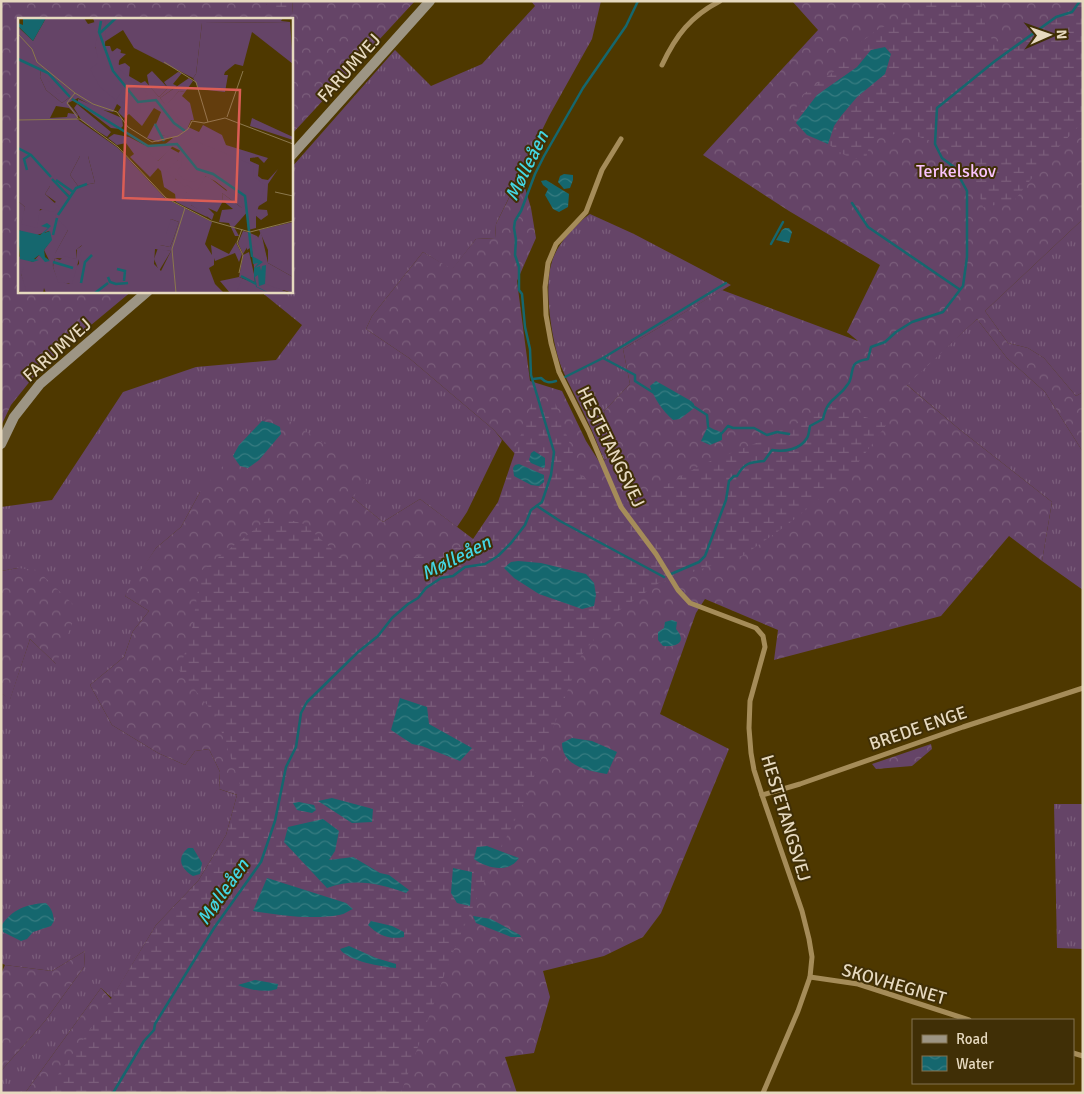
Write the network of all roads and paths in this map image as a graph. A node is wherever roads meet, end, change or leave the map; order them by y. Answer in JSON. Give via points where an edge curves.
{"nodes":[{"id":1,"x":430,"y":1,"type":"edge"},
{"id":2,"x":720,"y":1,"type":"edge"},
{"id":3,"x":662,"y":65,"type":"dead end"},
{"id":4,"x":621,"y":139,"type":"dead end"},
{"id":5,"x":292,"y":155,"type":"edge"},
{"id":6,"x":147,"y":292,"type":"edge"},
{"id":7,"x":1,"y":444,"type":"edge"},
{"id":8,"x":1083,"y":688,"type":"edge"},
{"id":9,"x":762,"y":795,"type":"junction"},
{"id":10,"x":810,"y":977,"type":"junction"},
{"id":11,"x":966,"y":1019,"type":"edge"},
{"id":12,"x":763,"y":1093,"type":"edge"}],
"edges":[{"from":1,"to":5,"type":"street","name":"FARUMVEJ"},
{"from":2,"to":3,"type":"street","via":[[688,22]]},
{"from":4,"to":9,"type":"street","name":"HESTETANGSVEJ","via":[[602,170],[586,212],[556,244],[548,262],[546,315],[551,343],[559,372],[621,507],[678,590],[690,603],[756,628],[763,636],[765,647],[750,701],[748,728],[754,770]]},
{"from":6,"to":7,"type":"street","name":"FARUMVEJ","via":[[40,384],[14,417]]},
{"from":8,"to":9,"type":"street","name":"BREDE ENGE"},
{"from":9,"to":10,"type":"street","name":"HESTETANGSVEJ","via":[[802,911],[812,957]]},
{"from":10,"to":11,"type":"street","name":"SKOVHEGNET","via":[[858,984]]},
{"from":10,"to":12,"type":"street","name":"HESTETANGSVEJ"}]}
